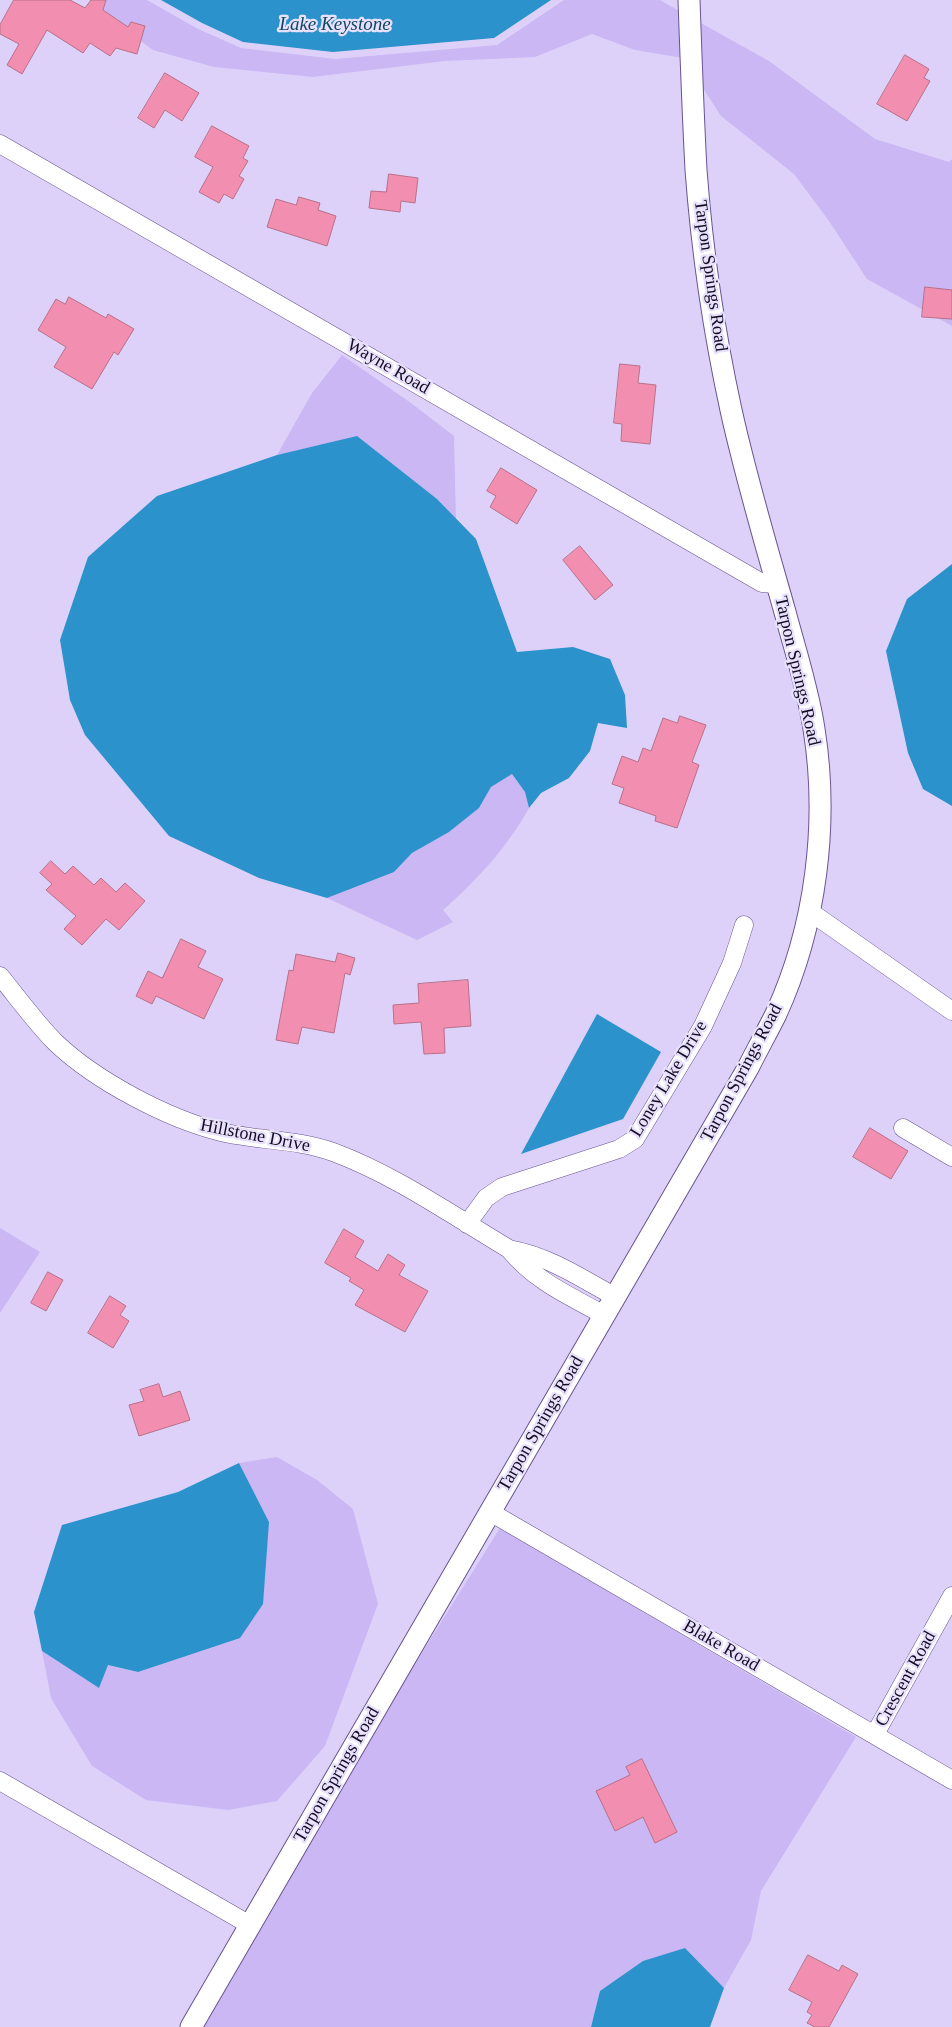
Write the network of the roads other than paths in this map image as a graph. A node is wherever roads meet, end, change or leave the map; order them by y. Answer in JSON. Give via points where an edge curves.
{"nodes":[{"id":1,"x":690,"y":10,"type":"edge"},
{"id":2,"x":0,"y":144,"type":"edge"},
{"id":3,"x":777,"y":584,"type":"junction"},
{"id":4,"x":809,"y":911,"type":"junction"},
{"id":5,"x":744,"y":925,"type":"dead end"},
{"id":6,"x":0,"y":976,"type":"edge"},
{"id":7,"x":952,"y":1010,"type":"edge"},
{"id":8,"x":902,"y":1128,"type":"dead end"},
{"id":9,"x":952,"y":1157,"type":"edge"},
{"id":10,"x":468,"y":1224,"type":"junction"},
{"id":11,"x":509,"y":1249,"type":"junction"},
{"id":12,"x":554,"y":1262,"type":"junction"},
{"id":13,"x":543,"y":1282,"type":"junction"},
{"id":14,"x":609,"y":1306,"type":"junction"},
{"id":15,"x":490,"y":1512,"type":"junction"},
{"id":16,"x":952,"y":1596,"type":"edge"},
{"id":17,"x":875,"y":1734,"type":"junction"},
{"id":18,"x":952,"y":1780,"type":"edge"},
{"id":19,"x":0,"y":1781,"type":"edge"},
{"id":20,"x":250,"y":1925,"type":"junction"},
{"id":21,"x":191,"y":2027,"type":"edge"}],
"edges":[{"from":1,"to":3,"type":"main road","name":"Tarpon Springs Road","via":[[700,214],[718,334],[731,409]]},
{"from":2,"to":3,"type":"street","name":"Wayne Road","via":[[762,583]]},
{"from":3,"to":4,"type":"main road","name":"Tarpon Springs Road","via":[[807,695],[818,768],[818,838]]},
{"from":4,"to":7,"type":"street"},
{"from":4,"to":14,"type":"main road","name":"Tarpon Springs Road","via":[[801,946],[776,1013],[748,1068]]},
{"from":5,"to":10,"type":"street","name":"Loney Lake Drive","via":[[718,997],[635,1140],[620,1149],[502,1187],[486,1198]]},
{"from":6,"to":10,"type":"street","name":"Hillstone Drive","via":[[56,1042],[82,1064],[152,1106],[194,1125],[223,1133],[291,1141],[332,1152],[380,1173]]},
{"from":8,"to":9,"type":"street"},
{"from":10,"to":11,"type":"street","name":"Hillstone Drive"},
{"from":11,"to":12,"type":"street","name":"Hillstone Drive","via":[[533,1253]]},
{"from":11,"to":13,"type":"street","name":"Hillstone Drive"},
{"from":12,"to":13,"type":"street"},
{"from":12,"to":14,"type":"street","name":"Hillstone Drive"},
{"from":13,"to":14,"type":"street","name":"Hillstone Drive"},
{"from":14,"to":15,"type":"main road","name":"Tarpon Springs Road"},
{"from":15,"to":17,"type":"street","name":"Blake Road"},
{"from":15,"to":20,"type":"main road","name":"Tarpon Springs Road"},
{"from":16,"to":17,"type":"street","name":"Crescent Road"},
{"from":17,"to":18,"type":"street","name":"Blake Road"},
{"from":19,"to":20,"type":"street"},
{"from":20,"to":21,"type":"main road","name":"Tarpon Springs Road"}]}
